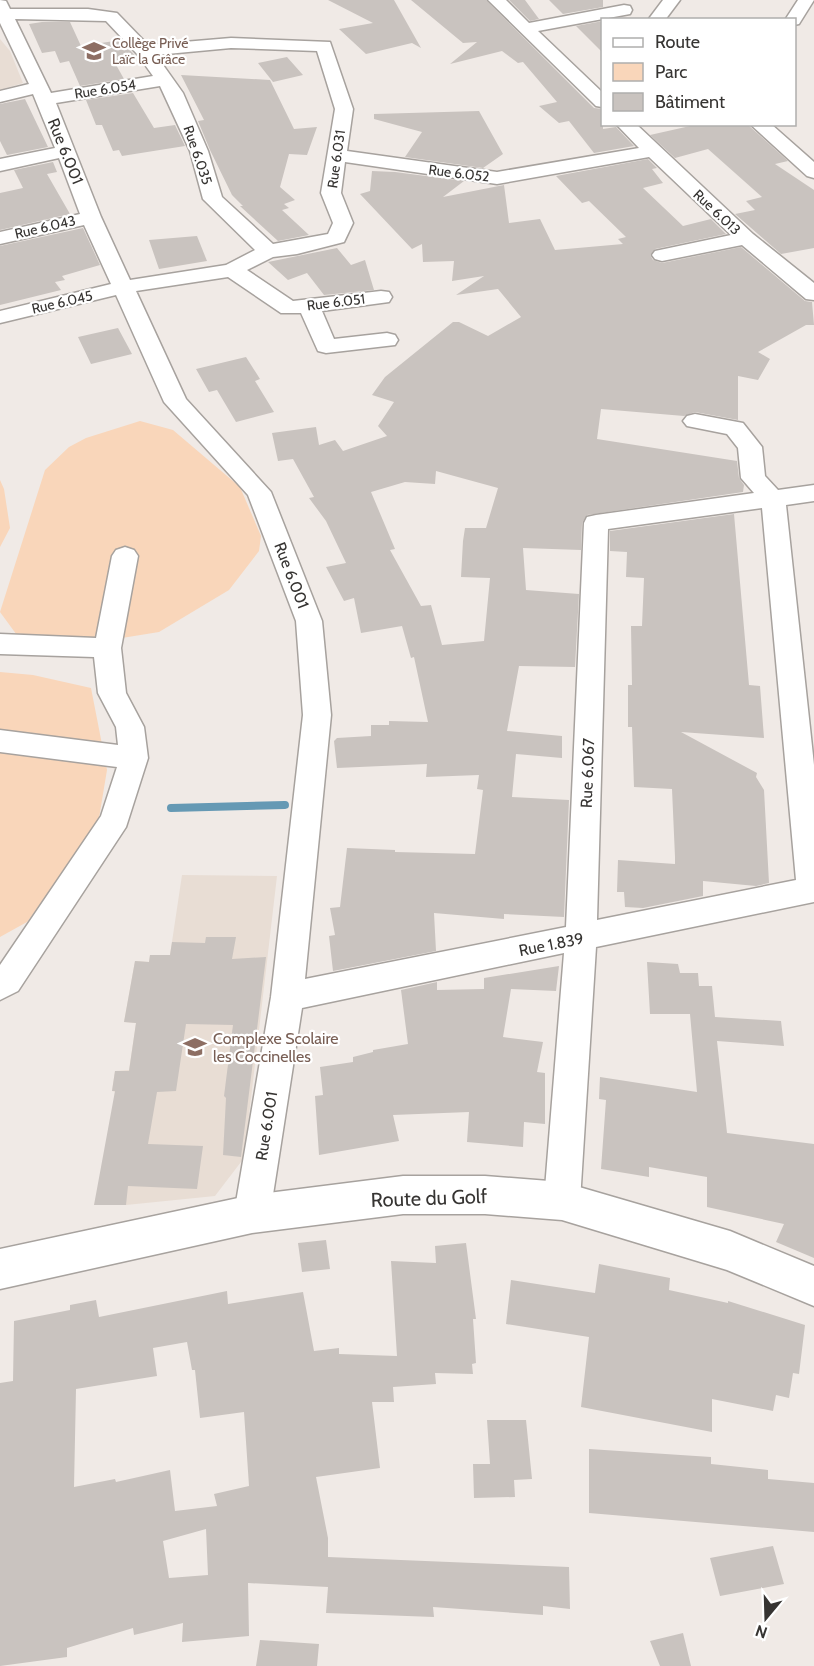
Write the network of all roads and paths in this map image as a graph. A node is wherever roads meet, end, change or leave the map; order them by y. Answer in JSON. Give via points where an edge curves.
{"nodes":[{"id":1,"x":496,"y":0,"type":"edge"},
{"id":2,"x":672,"y":0,"type":"edge"},
{"id":3,"x":806,"y":0,"type":"edge"},
{"id":4,"x":2,"y":10,"type":"edge"},
{"id":5,"x":624,"y":10,"type":"edge"},
{"id":6,"x":658,"y":18,"type":"edge"},
{"id":7,"x":794,"y":18,"type":"edge"},
{"id":8,"x":526,"y":28,"type":"junction"},
{"id":9,"x":144,"y":51,"type":"junction"},
{"id":10,"x":165,"y":80,"type":"junction"},
{"id":11,"x":41,"y":93,"type":"junction"},
{"id":12,"x":0,"y":97,"type":"edge"},
{"id":13,"x":601,"y":100,"type":"edge"},
{"id":14,"x":627,"y":126,"type":"edge"},
{"id":15,"x":761,"y":126,"type":"edge"},
{"id":16,"x":67,"y":151,"type":"junction"},
{"id":17,"x":653,"y":151,"type":"junction"},
{"id":18,"x":336,"y":155,"type":"junction"},
{"id":19,"x":0,"y":165,"type":"edge"},
{"id":20,"x":814,"y":172,"type":"edge"},
{"id":21,"x":91,"y":217,"type":"junction"},
{"id":22,"x":0,"y":238,"type":"edge"},
{"id":23,"x":746,"y":238,"type":"junction"},
{"id":24,"x":268,"y":251,"type":"junction"},
{"id":25,"x":662,"y":255,"type":"dead end"},
{"id":26,"x":232,"y":270,"type":"junction"},
{"id":27,"x":124,"y":287,"type":"junction"},
{"id":28,"x":814,"y":294,"type":"edge"},
{"id":29,"x":381,"y":297,"type":"dead end"},
{"id":30,"x":309,"y":306,"type":"junction"},
{"id":31,"x":0,"y":317,"type":"edge"},
{"id":32,"x":387,"y":340,"type":"dead end"},
{"id":33,"x":695,"y":421,"type":"dead end"},
{"id":34,"x":814,"y":493,"type":"edge"},
{"id":35,"x":773,"y":500,"type":"junction"},
{"id":36,"x":125,"y":556,"type":"dead end"},
{"id":37,"x":0,"y":644,"type":"edge"},
{"id":38,"x":107,"y":648,"type":"junction"},
{"id":39,"x":0,"y":741,"type":"edge"},
{"id":40,"x":134,"y":758,"type":"junction"},
{"id":41,"x":813,"y":890,"type":"edge"},
{"id":42,"x":581,"y":938,"type":"junction"},
{"id":43,"x":0,"y":986,"type":"edge"},
{"id":44,"x":287,"y":997,"type":"junction"},
{"id":45,"x":562,"y":1201,"type":"junction"},
{"id":46,"x":252,"y":1214,"type":"junction"},
{"id":47,"x":0,"y":1269,"type":"edge"},
{"id":48,"x":814,"y":1286,"type":"edge"}],
"edges":[{"from":1,"to":8,"type":"street"},
{"from":2,"to":6,"type":"street"},
{"from":3,"to":7,"type":"street"},
{"from":4,"to":9,"type":"street","name":"Rue 6.035","via":[[111,17]]},
{"from":4,"to":11,"type":"street","name":"Rue 6.001"},
{"from":5,"to":8,"type":"street"},
{"from":8,"to":13,"type":"street"},
{"from":9,"to":10,"type":"street","name":"Rue 6.035"},
{"from":9,"to":18,"type":"street","name":"Rue 6.031","via":[[231,43],[324,46],[344,109]]},
{"from":10,"to":11,"type":"street","name":"Rue 6.054"},
{"from":10,"to":24,"type":"street","name":"Rue 6.035","via":[[199,151],[213,199]]},
{"from":11,"to":12,"type":"street","name":"Rue 6.054"},
{"from":11,"to":16,"type":"street","name":"Rue 6.001"},
{"from":14,"to":17,"type":"street","name":"Rue 6.013"},
{"from":15,"to":20,"type":"street"},
{"from":16,"to":19,"type":"street"},
{"from":16,"to":21,"type":"street","name":"Rue 6.001"},
{"from":17,"to":18,"type":"street","name":"Rue 6.052","via":[[497,178]]},
{"from":17,"to":23,"type":"street","name":"Rue 6.013"},
{"from":18,"to":24,"type":"street","name":"Rue 6.031","via":[[331,193],[343,223],[337,238]]},
{"from":21,"to":22,"type":"street","name":"Rue 6.043"},
{"from":21,"to":27,"type":"street","name":"Rue 6.001"},
{"from":23,"to":25,"type":"street"},
{"from":23,"to":28,"type":"street","name":"Rue 6.013"},
{"from":24,"to":26,"type":"street"},
{"from":26,"to":27,"type":"street"},
{"from":26,"to":30,"type":"street","name":"Rue 6.051","via":[[289,308]]},
{"from":27,"to":31,"type":"street","name":"Rue 6.045"},
{"from":27,"to":44,"type":"street","name":"Rue 6.001","via":[[176,402],[259,492],[309,621],[317,715]]},
{"from":29,"to":30,"type":"street","name":"Rue 6.051"},
{"from":30,"to":32,"type":"street","via":[[326,346]]},
{"from":33,"to":35,"type":"street","via":[[735,428],[750,447],[753,478]]},
{"from":34,"to":35,"type":"street","name":"Rue 6.067"},
{"from":35,"to":41,"type":"street"},
{"from":35,"to":42,"type":"street","name":"Rue 6.067","via":[[596,523]]},
{"from":36,"to":38,"type":"street"},
{"from":37,"to":38,"type":"street"},
{"from":38,"to":40,"type":"street","via":[[112,693],[130,727]]},
{"from":39,"to":40,"type":"street"},
{"from":40,"to":43,"type":"street","via":[[116,819]]},
{"from":41,"to":42,"type":"street","name":"Rue 1.839"},
{"from":42,"to":44,"type":"street","name":"Rue 1.839"},
{"from":42,"to":45,"type":"street","name":"Rue 6.067"},
{"from":44,"to":46,"type":"street","name":"Rue 6.001"},
{"from":45,"to":46,"type":"main road","name":"Route du Golf","via":[[485,1195],[403,1195]]},
{"from":45,"to":48,"type":"main road","name":"Route du Golf","via":[[730,1251]]},
{"from":46,"to":47,"type":"main road","name":"Route du Golf"}]}
